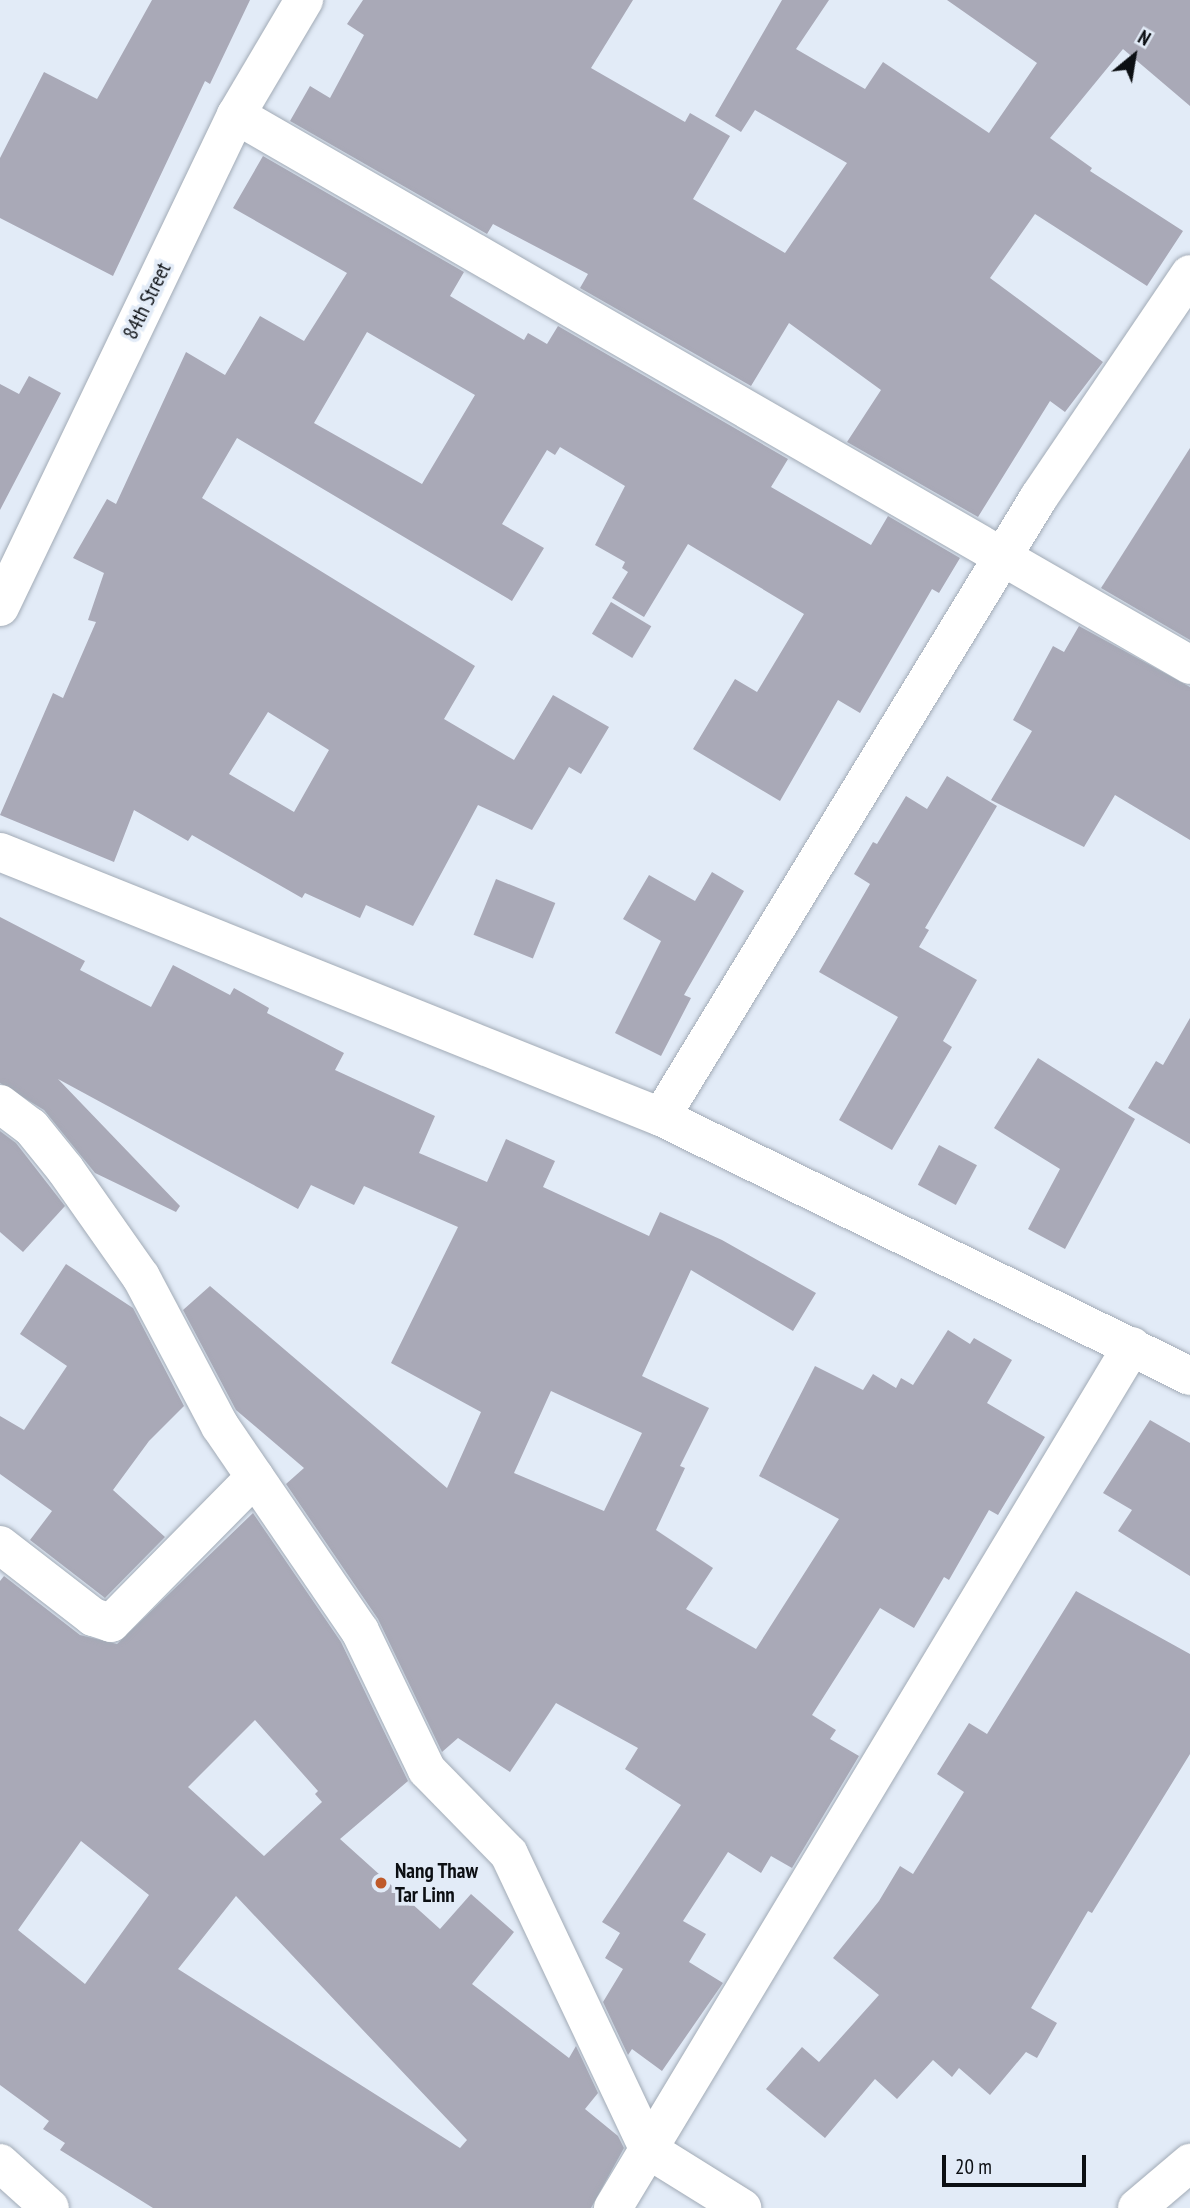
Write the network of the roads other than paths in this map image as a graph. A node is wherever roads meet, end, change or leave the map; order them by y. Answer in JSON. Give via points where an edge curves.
{"nodes":[{"id":1,"x":304,"y":0,"type":"edge"},
{"id":2,"x":236,"y":115,"type":"junction"},
{"id":3,"x":1190,"y":274,"type":"edge"},
{"id":4,"x":1002,"y":557,"type":"junction"},
{"id":5,"x":0,"y":607,"type":"edge"},
{"id":6,"x":1190,"y":665,"type":"edge"},
{"id":7,"x":0,"y":852,"type":"edge"},
{"id":8,"x":0,"y":1104,"type":"edge"},
{"id":9,"x":661,"y":1117,"type":"junction"},
{"id":10,"x":1132,"y":1346,"type":"junction"},
{"id":11,"x":1190,"y":1376,"type":"edge"},
{"id":12,"x":255,"y":1477,"type":"junction"},
{"id":13,"x":0,"y":1545,"type":"edge"},
{"id":14,"x":649,"y":2150,"type":"junction"},
{"id":15,"x":0,"y":2163,"type":"edge"},
{"id":16,"x":1190,"y":2163,"type":"edge"},
{"id":17,"x":50,"y":2208,"type":"edge"},
{"id":18,"x":613,"y":2208,"type":"edge"},
{"id":19,"x":742,"y":2208,"type":"edge"},
{"id":20,"x":1138,"y":2208,"type":"edge"}],
"edges":[{"from":1,"to":2,"type":"street","name":"84th Street"},
{"from":2,"to":4,"type":"street"},
{"from":2,"to":5,"type":"street","name":"84th Street"},
{"from":3,"to":4,"type":"street"},
{"from":4,"to":6,"type":"street"},
{"from":4,"to":9,"type":"street"},
{"from":7,"to":9,"type":"street"},
{"from":8,"to":12,"type":"street","via":[[31,1128],[65,1169],[141,1277],[220,1426]]},
{"from":9,"to":10,"type":"street"},
{"from":10,"to":11,"type":"street"},
{"from":10,"to":14,"type":"street"},
{"from":12,"to":13,"type":"street","via":[[110,1623],[93,1617]]},
{"from":12,"to":14,"type":"street","via":[[360,1630],[427,1770],[509,1854]]},
{"from":14,"to":18,"type":"street"},
{"from":14,"to":19,"type":"street"},
{"from":15,"to":17,"type":"street"},
{"from":16,"to":20,"type":"street"}]}
